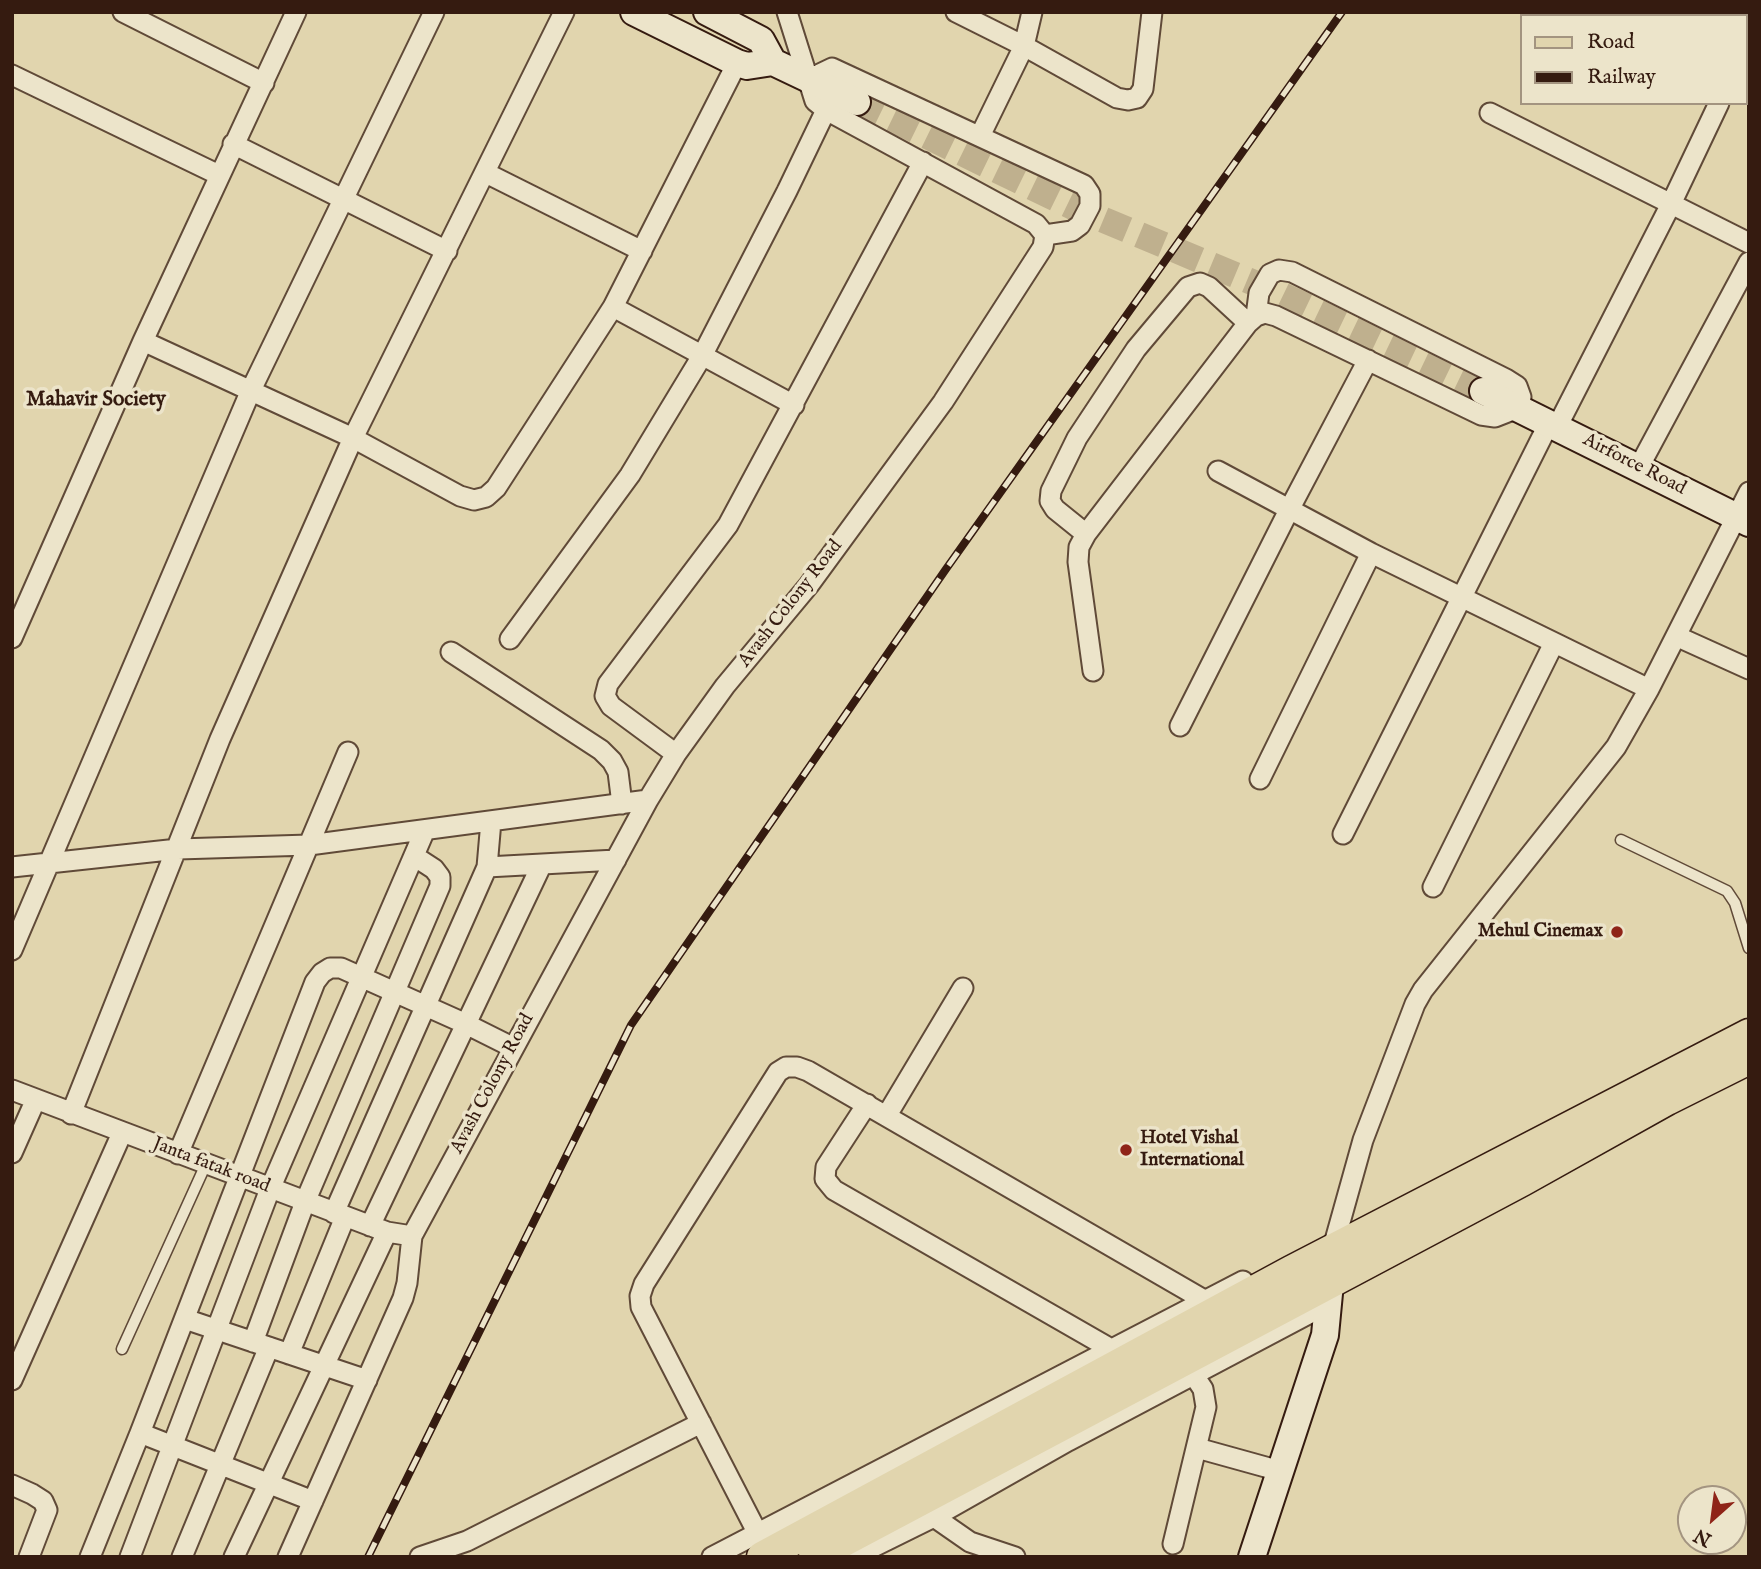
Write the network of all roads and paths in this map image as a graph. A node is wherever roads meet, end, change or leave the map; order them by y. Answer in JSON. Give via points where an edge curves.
{"nodes":[{"id":1,"x":123,"y":12,"type":"edge"},
{"id":2,"x":296,"y":12,"type":"edge"},
{"id":3,"x":434,"y":12,"type":"edge"},
{"id":4,"x":564,"y":12,"type":"edge"},
{"id":5,"x":634,"y":12,"type":"edge"},
{"id":6,"x":707,"y":12,"type":"edge"},
{"id":7,"x":787,"y":12,"type":"edge"},
{"id":8,"x":956,"y":12,"type":"edge"},
{"id":9,"x":1032,"y":12,"type":"edge"},
{"id":10,"x":1152,"y":12,"type":"edge"},
{"id":11,"x":1024,"y":46,"type":"junction"},
{"id":12,"x":773,"y":62,"type":"junction"},
{"id":13,"x":737,"y":63,"type":"junction"},
{"id":14,"x":12,"y":75,"type":"edge"},
{"id":15,"x":810,"y":79,"type":"junction"},
{"id":16,"x":264,"y":83,"type":"junction"},
{"id":17,"x":857,"y":102,"type":"tunnel mouth"},
{"id":18,"x":1718,"y":105,"type":"edge"},
{"id":19,"x":826,"y":110,"type":"junction"},
{"id":20,"x":1490,"y":113,"type":"dead end"},
{"id":21,"x":980,"y":136,"type":"junction"},
{"id":22,"x":233,"y":144,"type":"junction"},
{"id":23,"x":923,"y":162,"type":"junction"},
{"id":24,"x":485,"y":173,"type":"junction"},
{"id":25,"x":219,"y":175,"type":"junction"},
{"id":26,"x":343,"y":200,"type":"junction"},
{"id":27,"x":1671,"y":204,"type":"junction"},
{"id":28,"x":1045,"y":235,"type":"junction"},
{"id":29,"x":1749,"y":243,"type":"edge"},
{"id":30,"x":447,"y":251,"type":"junction"},
{"id":31,"x":642,"y":251,"type":"junction"},
{"id":32,"x":1749,"y":262,"type":"edge"},
{"id":33,"x":613,"y":307,"type":"junction"},
{"id":34,"x":1252,"y":319,"type":"junction"},
{"id":35,"x":144,"y":341,"type":"junction"},
{"id":36,"x":702,"y":356,"type":"junction"},
{"id":37,"x":1368,"y":360,"type":"junction"},
{"id":38,"x":251,"y":390,"type":"junction"},
{"id":39,"x":1483,"y":391,"type":"tunnel mouth"},
{"id":40,"x":793,"y":405,"type":"junction"},
{"id":41,"x":1518,"y":408,"type":"junction"},
{"id":42,"x":1553,"y":425,"type":"junction"},
{"id":43,"x":354,"y":438,"type":"junction"},
{"id":44,"x":1639,"y":467,"type":"junction"},
{"id":45,"x":1218,"y":471,"type":"dead end"},
{"id":46,"x":1749,"y":492,"type":"edge"},
{"id":47,"x":1289,"y":510,"type":"junction"},
{"id":48,"x":1743,"y":520,"type":"edge"},
{"id":49,"x":1086,"y":534,"type":"junction"},
{"id":50,"x":1371,"y":553,"type":"junction"},
{"id":51,"x":1462,"y":597,"type":"junction"},
{"id":52,"x":1676,"y":636,"type":"junction"},
{"id":53,"x":12,"y":638,"type":"edge"},
{"id":54,"x":510,"y":639,"type":"dead end"},
{"id":55,"x":1554,"y":643,"type":"junction"},
{"id":56,"x":451,"y":652,"type":"dead end"},
{"id":57,"x":1749,"y":669,"type":"edge"},
{"id":58,"x":1093,"y":671,"type":"dead end"},
{"id":59,"x":1649,"y":689,"type":"junction"},
{"id":60,"x":1180,"y":726,"type":"dead end"},
{"id":61,"x":348,"y":752,"type":"dead end"},
{"id":62,"x":676,"y":754,"type":"junction"},
{"id":63,"x":1260,"y":779,"type":"dead end"},
{"id":64,"x":648,"y":800,"type":"junction"},
{"id":65,"x":622,"y":804,"type":"junction"},
{"id":66,"x":491,"y":821,"type":"junction"},
{"id":67,"x":425,"y":830,"type":"junction"},
{"id":68,"x":1343,"y":834,"type":"dead end"},
{"id":69,"x":1621,"y":840,"type":"dead end"},
{"id":70,"x":309,"y":845,"type":"junction"},
{"id":71,"x":178,"y":849,"type":"junction"},
{"id":72,"x":414,"y":856,"type":"junction"},
{"id":73,"x":616,"y":860,"type":"junction"},
{"id":74,"x":48,"y":864,"type":"junction"},
{"id":75,"x":542,"y":864,"type":"junction"},
{"id":76,"x":12,"y":867,"type":"edge"},
{"id":77,"x":487,"y":867,"type":"junction"},
{"id":78,"x":1433,"y":887,"type":"dead end"},
{"id":79,"x":1749,"y":948,"type":"edge"},
{"id":80,"x":12,"y":950,"type":"edge"},
{"id":81,"x":362,"y":977,"type":"junction"},
{"id":82,"x":963,"y":988,"type":"dead end"},
{"id":83,"x":396,"y":993,"type":"junction"},
{"id":84,"x":427,"y":1007,"type":"junction"},
{"id":85,"x":466,"y":1024,"type":"junction"},
{"id":86,"x":1749,"y":1034,"type":"edge"},
{"id":87,"x":512,"y":1047,"type":"junction"},
{"id":88,"x":1749,"y":1059,"type":"edge"},
{"id":89,"x":12,"y":1090,"type":"edge"},
{"id":90,"x":36,"y":1099,"type":"junction"},
{"id":91,"x":867,"y":1104,"type":"junction"},
{"id":92,"x":71,"y":1114,"type":"junction"},
{"id":93,"x":887,"y":1115,"type":"junction"},
{"id":94,"x":122,"y":1133,"type":"junction"},
{"id":95,"x":12,"y":1153,"type":"edge"},
{"id":96,"x":178,"y":1154,"type":"junction"},
{"id":97,"x":206,"y":1164,"type":"junction"},
{"id":98,"x":239,"y":1177,"type":"junction"},
{"id":99,"x":270,"y":1189,"type":"junction"},
{"id":100,"x":305,"y":1202,"type":"junction"},
{"id":101,"x":340,"y":1215,"type":"junction"},
{"id":102,"x":378,"y":1229,"type":"junction"},
{"id":103,"x":412,"y":1236,"type":"junction"},
{"id":104,"x":1332,"y":1251,"type":"junction"},
{"id":105,"x":1291,"y":1271,"type":"junction"},
{"id":106,"x":1329,"y":1293,"type":"junction"},
{"id":107,"x":1204,"y":1300,"type":"junction"},
{"id":108,"x":1260,"y":1304,"type":"junction"},
{"id":109,"x":185,"y":1319,"type":"junction"},
{"id":110,"x":218,"y":1330,"type":"junction"},
{"id":111,"x":261,"y":1345,"type":"junction"},
{"id":112,"x":122,"y":1349,"type":"dead end"},
{"id":113,"x":1111,"y":1349,"type":"junction"},
{"id":114,"x":289,"y":1354,"type":"junction"},
{"id":115,"x":324,"y":1366,"type":"junction"},
{"id":116,"x":1193,"y":1374,"type":"junction"},
{"id":117,"x":12,"y":1380,"type":"edge"},
{"id":118,"x":367,"y":1380,"type":"junction"},
{"id":119,"x":701,"y":1423,"type":"junction"},
{"id":120,"x":140,"y":1433,"type":"junction"},
{"id":121,"x":173,"y":1446,"type":"junction"},
{"id":122,"x":1197,"y":1448,"type":"junction"},
{"id":123,"x":220,"y":1464,"type":"junction"},
{"id":124,"x":1280,"y":1471,"type":"junction"},
{"id":125,"x":268,"y":1483,"type":"junction"},
{"id":126,"x":12,"y":1485,"type":"edge"},
{"id":127,"x":313,"y":1501,"type":"junction"},
{"id":128,"x":934,"y":1517,"type":"junction"},
{"id":129,"x":1174,"y":1544,"type":"dead end"},
{"id":130,"x":760,"y":1545,"type":"edge"},
{"id":131,"x":969,"y":1550,"type":"edge"},
{"id":132,"x":95,"y":1555,"type":"edge"},
{"id":133,"x":30,"y":1557,"type":"edge"},
{"id":134,"x":130,"y":1557,"type":"edge"},
{"id":135,"x":182,"y":1557,"type":"edge"},
{"id":136,"x":234,"y":1557,"type":"edge"},
{"id":137,"x":288,"y":1557,"type":"edge"},
{"id":138,"x":420,"y":1557,"type":"edge"},
{"id":139,"x":712,"y":1557,"type":"edge"},
{"id":140,"x":814,"y":1557,"type":"edge"},
{"id":141,"x":853,"y":1557,"type":"edge"},
{"id":142,"x":1015,"y":1557,"type":"edge"},
{"id":143,"x":1252,"y":1557,"type":"edge"}],
"edges":[{"from":1,"to":16,"type":"street"},
{"from":2,"to":16,"type":"street"},
{"from":3,"to":26,"type":"street"},
{"from":4,"to":24,"type":"street"},
{"from":5,"to":13,"type":"main road"},
{"from":6,"to":12,"type":"main road","via":[[761,40]]},
{"from":7,"to":15,"type":"street"},
{"from":8,"to":11,"type":"street"},
{"from":9,"to":11,"type":"street"},
{"from":10,"to":11,"type":"street","via":[[1143,89],[1137,98],[1117,98]]},
{"from":11,"to":21,"type":"street"},
{"from":12,"to":13,"type":"main road"},
{"from":12,"to":15,"type":"main road"},
{"from":13,"to":31,"type":"street"},
{"from":14,"to":25,"type":"street"},
{"from":15,"to":17,"type":"main road"},
{"from":15,"to":19,"type":"street","via":[[815,101]]},
{"from":15,"to":21,"type":"street","via":[[832,68]]},
{"from":16,"to":22,"type":"street"},
{"from":18,"to":27,"type":"street"},
{"from":19,"to":23,"type":"street"},
{"from":19,"to":36,"type":"street"},
{"from":20,"to":27,"type":"street"},
{"from":21,"to":28,"type":"street","via":[[1084,185],[1090,194],[1090,206],[1080,225],[1072,231]]},
{"from":22,"to":25,"type":"street"},
{"from":22,"to":26,"type":"street"},
{"from":23,"to":28,"type":"street","via":[[1037,224]]},
{"from":23,"to":40,"type":"street"},
{"from":24,"to":30,"type":"street"},
{"from":24,"to":31,"type":"street"},
{"from":25,"to":35,"type":"street"},
{"from":26,"to":30,"type":"street"},
{"from":26,"to":38,"type":"street"},
{"from":27,"to":29,"type":"street"},
{"from":27,"to":42,"type":"street"},
{"from":28,"to":62,"type":"street","name":"Avash Colony Road","via":[[1043,247],[943,402],[809,585],[725,686]]},
{"from":30,"to":43,"type":"street"},
{"from":31,"to":33,"type":"street"},
{"from":32,"to":44,"type":"street"},
{"from":33,"to":36,"type":"street"},
{"from":33,"to":43,"type":"street","via":[[486,497],[460,496]]},
{"from":34,"to":37,"type":"street","via":[[1265,313],[1276,316]]},
{"from":34,"to":41,"type":"street","via":[[1270,274],[1292,272],[1506,379],[1517,386]]},
{"from":34,"to":49,"type":"street"},
{"from":34,"to":49,"type":"street","via":[[1199,283],[1188,287],[1136,349],[1077,438],[1051,491],[1055,509]]},
{"from":35,"to":38,"type":"street"},
{"from":35,"to":53,"type":"street"},
{"from":36,"to":40,"type":"street"},
{"from":36,"to":54,"type":"street","via":[[630,475]]},
{"from":37,"to":41,"type":"street","via":[[1481,415],[1496,417]]},
{"from":37,"to":47,"type":"street"},
{"from":38,"to":43,"type":"street"},
{"from":38,"to":74,"type":"street"},
{"from":39,"to":41,"type":"main road","name":"Airforce Road"},
{"from":40,"to":62,"type":"street","via":[[717,543],[608,684],[605,696],[611,706]]},
{"from":41,"to":42,"type":"main road","name":"Airforce Road"},
{"from":42,"to":44,"type":"main road","name":"Airforce Road"},
{"from":42,"to":51,"type":"street"},
{"from":43,"to":71,"type":"street","via":[[220,739]]},
{"from":44,"to":48,"type":"main road","name":"Airforce Road"},
{"from":45,"to":47,"type":"street"},
{"from":46,"to":48,"type":"street"},
{"from":47,"to":50,"type":"street"},
{"from":47,"to":60,"type":"street"},
{"from":48,"to":52,"type":"street"},
{"from":49,"to":58,"type":"street","via":[[1078,562]]},
{"from":50,"to":51,"type":"street"},
{"from":50,"to":63,"type":"street"},
{"from":51,"to":55,"type":"street"},
{"from":51,"to":68,"type":"street"},
{"from":52,"to":57,"type":"street"},
{"from":52,"to":59,"type":"street"},
{"from":55,"to":59,"type":"street"},
{"from":55,"to":78,"type":"street"},
{"from":56,"to":65,"type":"street","via":[[601,750],[618,772]]},
{"from":59,"to":104,"type":"street","via":[[1606,761],[1415,1004],[1366,1133]]},
{"from":61,"to":70,"type":"street"},
{"from":62,"to":64,"type":"street","name":"Avash Colony Road"},
{"from":64,"to":65,"type":"street"},
{"from":64,"to":73,"type":"street","name":"Avash Colony Road"},
{"from":65,"to":66,"type":"street"},
{"from":66,"to":67,"type":"street"},
{"from":66,"to":77,"type":"street"},
{"from":67,"to":70,"type":"street"},
{"from":67,"to":72,"type":"street"},
{"from":69,"to":79,"type":"lane","via":[[1727,891]]},
{"from":70,"to":71,"type":"street"},
{"from":70,"to":96,"type":"street"},
{"from":71,"to":74,"type":"street"},
{"from":71,"to":92,"type":"street"},
{"from":72,"to":81,"type":"street"},
{"from":72,"to":83,"type":"street","via":[[434,869],[440,886]]},
{"from":73,"to":75,"type":"street"},
{"from":73,"to":87,"type":"street","name":"Avash Colony Road"},
{"from":74,"to":76,"type":"street"},
{"from":74,"to":80,"type":"street"},
{"from":75,"to":77,"type":"street"},
{"from":75,"to":85,"type":"street"},
{"from":77,"to":84,"type":"street"},
{"from":81,"to":83,"type":"street"},
{"from":81,"to":98,"type":"street","via":[[330,968],[315,982]]},
{"from":81,"to":99,"type":"street"},
{"from":82,"to":93,"type":"street"},
{"from":83,"to":84,"type":"street"},
{"from":83,"to":100,"type":"street"},
{"from":84,"to":85,"type":"street"},
{"from":84,"to":101,"type":"street"},
{"from":85,"to":87,"type":"street"},
{"from":85,"to":102,"type":"street"},
{"from":86,"to":104,"type":"main road"},
{"from":87,"to":103,"type":"street","name":"Avash Colony Road"},
{"from":88,"to":106,"type":"main road","via":[[1667,1100]]},
{"from":89,"to":90,"type":"street","name":"Janta fatak road"},
{"from":90,"to":92,"type":"street","name":"Janta fatak road"},
{"from":90,"to":95,"type":"street"},
{"from":91,"to":93,"type":"street"},
{"from":91,"to":113,"type":"street","via":[[826,1167],[825,1179],[834,1189]]},
{"from":91,"to":119,"type":"street","via":[[797,1067],[778,1072],[645,1284],[641,1307]]},
{"from":92,"to":94,"type":"street","name":"Janta fatak road"},
{"from":93,"to":107,"type":"street"},
{"from":94,"to":96,"type":"street","name":"Janta fatak road"},
{"from":94,"to":117,"type":"street"},
{"from":96,"to":97,"type":"street","name":"Janta fatak road"},
{"from":97,"to":98,"type":"street","name":"Janta fatak road"},
{"from":97,"to":112,"type":"lane"},
{"from":98,"to":99,"type":"street","name":"Janta fatak road"},
{"from":98,"to":109,"type":"street"},
{"from":99,"to":100,"type":"street","name":"Janta fatak road"},
{"from":99,"to":110,"type":"street"},
{"from":100,"to":101,"type":"street","name":"Janta fatak road"},
{"from":100,"to":111,"type":"street"},
{"from":101,"to":102,"type":"street","name":"Janta fatak road"},
{"from":101,"to":114,"type":"street"},
{"from":102,"to":103,"type":"street","name":"Janta fatak road"},
{"from":102,"to":115,"type":"street"},
{"from":103,"to":118,"type":"street","via":[[403,1298]]},
{"from":104,"to":105,"type":"main road"},
{"from":105,"to":107,"type":"street","via":[[1262,1273]]},
{"from":105,"to":108,"type":"main road"},
{"from":106,"to":108,"type":"main road"},
{"from":106,"to":116,"type":"street"},
{"from":106,"to":124,"type":"main road","via":[[1325,1335]]},
{"from":107,"to":113,"type":"street"},
{"from":108,"to":130,"type":"main road"},
{"from":108,"to":140,"type":"main road"},
{"from":109,"to":110,"type":"street"},
{"from":109,"to":120,"type":"street"},
{"from":110,"to":111,"type":"street"},
{"from":110,"to":121,"type":"street"},
{"from":111,"to":114,"type":"street"},
{"from":111,"to":123,"type":"street"},
{"from":113,"to":130,"type":"street"},
{"from":114,"to":115,"type":"street"},
{"from":115,"to":118,"type":"street"},
{"from":115,"to":125,"type":"street"},
{"from":116,"to":122,"type":"street","via":[[1206,1398]]},
{"from":116,"to":128,"type":"street"},
{"from":118,"to":127,"type":"street"},
{"from":119,"to":130,"type":"street"},
{"from":119,"to":138,"type":"street","via":[[467,1541]]},
{"from":120,"to":121,"type":"street"},
{"from":120,"to":132,"type":"street"},
{"from":121,"to":123,"type":"street"},
{"from":121,"to":134,"type":"street"},
{"from":122,"to":124,"type":"street"},
{"from":122,"to":129,"type":"street"},
{"from":123,"to":125,"type":"street"},
{"from":123,"to":135,"type":"street"},
{"from":124,"to":143,"type":"main road"},
{"from":125,"to":127,"type":"street"},
{"from":125,"to":136,"type":"street"},
{"from":126,"to":133,"type":"street","via":[[43,1501],[47,1510]]},
{"from":127,"to":137,"type":"street"},
{"from":128,"to":131,"type":"street"},
{"from":128,"to":141,"type":"street"},
{"from":130,"to":139,"type":"street"},
{"from":131,"to":142,"type":"street"}]}
